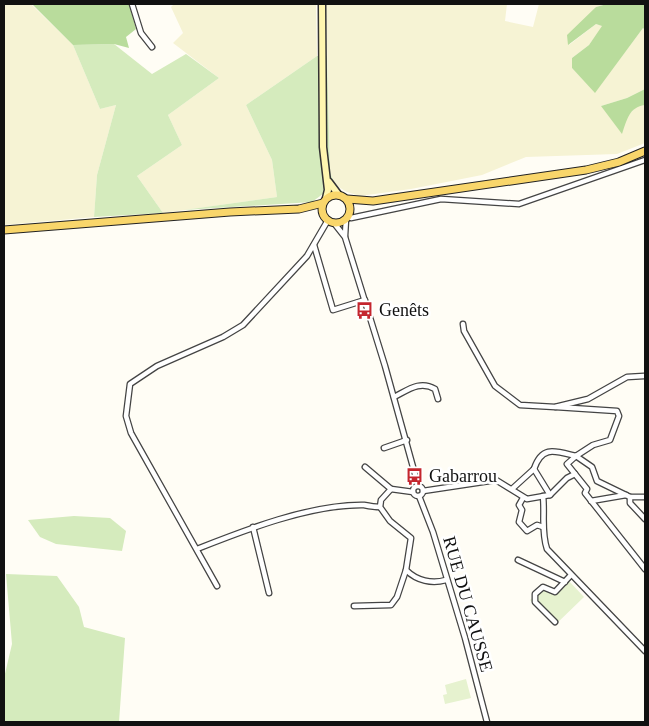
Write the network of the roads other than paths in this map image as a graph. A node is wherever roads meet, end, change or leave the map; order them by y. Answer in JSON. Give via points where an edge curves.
{"nodes":[{"id":1,"x":132,"y":4,"type":"edge"},
{"id":2,"x":322,"y":4,"type":"edge"},
{"id":3,"x":152,"y":47,"type":"dead end"},
{"id":4,"x":645,"y":151,"type":"edge"},
{"id":5,"x":645,"y":160,"type":"edge"},
{"id":6,"x":327,"y":179,"type":"junction"},
{"id":7,"x":338,"y":194,"type":"junction"},
{"id":8,"x":347,"y":199,"type":"junction"},
{"id":9,"x":325,"y":200,"type":"junction"},
{"id":10,"x":373,"y":200,"type":"junction"},
{"id":11,"x":299,"y":209,"type":"junction"},
{"id":12,"x":348,"y":216,"type":"junction"},
{"id":13,"x":329,"y":220,"type":"junction"},
{"id":14,"x":4,"y":230,"type":"edge"},
{"id":15,"x":345,"y":237,"type":"junction"},
{"id":16,"x":314,"y":246,"type":"junction"},
{"id":17,"x":365,"y":300,"type":"junction"},
{"id":18,"x":463,"y":324,"type":"dead end"},
{"id":19,"x":644,"y":376,"type":"dead end"},
{"id":20,"x":394,"y":397,"type":"junction"},
{"id":21,"x":438,"y":399,"type":"dead end"},
{"id":22,"x":555,"y":407,"type":"junction"},
{"id":23,"x":406,"y":440,"type":"junction"},
{"id":24,"x":384,"y":448,"type":"dead end"},
{"id":25,"x":576,"y":456,"type":"junction"},
{"id":26,"x":365,"y":467,"type":"dead end"},
{"id":27,"x":534,"y":469,"type":"junction"},
{"id":28,"x":575,"y":474,"type":"junction"},
{"id":29,"x":594,"y":478,"type":"junction"},
{"id":30,"x":584,"y":484,"type":"junction"},
{"id":31,"x":418,"y":486,"type":"junction"},
{"id":32,"x":512,"y":489,"type":"junction"},
{"id":33,"x":391,"y":490,"type":"junction"},
{"id":34,"x":423,"y":491,"type":"junction"},
{"id":35,"x":413,"y":492,"type":"junction"},
{"id":36,"x":550,"y":494,"type":"junction"},
{"id":37,"x":419,"y":496,"type":"junction"},
{"id":38,"x":543,"y":496,"type":"junction"},
{"id":39,"x":628,"y":496,"type":"junction"},
{"id":40,"x":645,"y":497,"type":"edge"},
{"id":41,"x":523,"y":498,"type":"junction"},
{"id":42,"x":591,"y":501,"type":"junction"},
{"id":43,"x":380,"y":507,"type":"junction"},
{"id":44,"x":645,"y":519,"type":"edge"},
{"id":45,"x":253,"y":528,"type":"junction"},
{"id":46,"x":543,"y":528,"type":"junction"},
{"id":47,"x":197,"y":549,"type":"junction"},
{"id":48,"x":518,"y":560,"type":"dead end"},
{"id":49,"x":645,"y":569,"type":"edge"},
{"id":50,"x":406,"y":570,"type":"junction"},
{"id":51,"x":571,"y":575,"type":"junction"},
{"id":52,"x":446,"y":580,"type":"junction"},
{"id":53,"x":565,"y":582,"type":"junction"},
{"id":54,"x":217,"y":586,"type":"dead end"},
{"id":55,"x":269,"y":593,"type":"dead end"},
{"id":56,"x":354,"y":606,"type":"dead end"},
{"id":57,"x":555,"y":622,"type":"dead end"},
{"id":58,"x":645,"y":651,"type":"edge"},
{"id":59,"x":486,"y":722,"type":"edge"}],
"edges":[{"from":1,"to":3,"type":"street","via":[[141,33]]},
{"from":2,"to":6,"type":"street","via":[[323,147]]},
{"from":4,"to":10,"type":"main road","via":[[619,162],[586,170]]},
{"from":5,"to":12,"type":"street","via":[[519,204],[441,199],[351,218]]},
{"from":6,"to":7,"type":"street"},
{"from":6,"to":9,"type":"street"},
{"from":7,"to":8,"type":"main road"},
{"from":7,"to":9,"type":"main road"},
{"from":8,"to":10,"type":"main road"},
{"from":8,"to":12,"type":"main road"},
{"from":9,"to":11,"type":"main road"},
{"from":9,"to":13,"type":"main road"},
{"from":10,"to":12,"type":"main road"},
{"from":11,"to":13,"type":"main road"},
{"from":11,"to":14,"type":"main road"},
{"from":12,"to":13,"type":"main road"},
{"from":12,"to":15,"type":"street"},
{"from":13,"to":15,"type":"street"},
{"from":13,"to":16,"type":"street"},
{"from":15,"to":17,"type":"street"},
{"from":16,"to":17,"type":"street","via":[[333,310]]},
{"from":16,"to":47,"type":"street","via":[[243,325],[158,366],[130,384],[126,416],[131,433]]},
{"from":17,"to":20,"type":"street"},
{"from":18,"to":22,"type":"street","via":[[495,386],[520,406]]},
{"from":19,"to":22,"type":"street","via":[[627,377],[595,396]]},
{"from":20,"to":21,"type":"street","via":[[427,384],[435,389]]},
{"from":20,"to":23,"type":"street"},
{"from":22,"to":25,"type":"street","via":[[617,410],[619,416],[610,440]]},
{"from":23,"to":24,"type":"street"},
{"from":23,"to":31,"type":"street"},
{"from":25,"to":27,"type":"street","via":[[557,451],[543,452],[538,456]]},
{"from":25,"to":28,"type":"street","via":[[567,464]]},
{"from":25,"to":29,"type":"street","via":[[583,459]]},
{"from":26,"to":33,"type":"street"},
{"from":27,"to":32,"type":"street"},
{"from":27,"to":36,"type":"street"},
{"from":28,"to":30,"type":"street"},
{"from":28,"to":36,"type":"street"},
{"from":29,"to":30,"type":"street"},
{"from":29,"to":39,"type":"street"},
{"from":30,"to":42,"type":"street","via":[[585,493]]},
{"from":31,"to":34,"type":"street"},
{"from":31,"to":35,"type":"street"},
{"from":32,"to":34,"type":"street","via":[[496,480]]},
{"from":32,"to":41,"type":"street"},
{"from":33,"to":35,"type":"street"},
{"from":33,"to":43,"type":"street","via":[[381,500]]},
{"from":34,"to":37,"type":"street"},
{"from":35,"to":37,"type":"street"},
{"from":36,"to":38,"type":"street"},
{"from":37,"to":52,"type":"street","name":"RUE DU CAUSSE"},
{"from":38,"to":41,"type":"street"},
{"from":38,"to":46,"type":"street"},
{"from":39,"to":40,"type":"street"},
{"from":39,"to":42,"type":"street"},
{"from":39,"to":44,"type":"street"},
{"from":41,"to":46,"type":"street","via":[[519,505],[522,510],[519,522],[526,530],[537,525]]},
{"from":42,"to":49,"type":"street"},
{"from":43,"to":45,"type":"street","via":[[307,512]]},
{"from":43,"to":50,"type":"street","via":[[390,521],[411,538]]},
{"from":45,"to":47,"type":"street"},
{"from":45,"to":55,"type":"street"},
{"from":46,"to":51,"type":"street","via":[[542,537],[547,549]]},
{"from":47,"to":54,"type":"street"},
{"from":48,"to":53,"type":"street"},
{"from":50,"to":52,"type":"street","via":[[412,577],[433,583]]},
{"from":50,"to":56,"type":"street","via":[[391,605]]},
{"from":51,"to":53,"type":"street"},
{"from":51,"to":58,"type":"street"},
{"from":52,"to":59,"type":"street","name":"RUE DU CAUSSE","via":[[465,638]]},
{"from":53,"to":57,"type":"street","via":[[555,592],[543,586],[534,594],[535,602]]}]}
